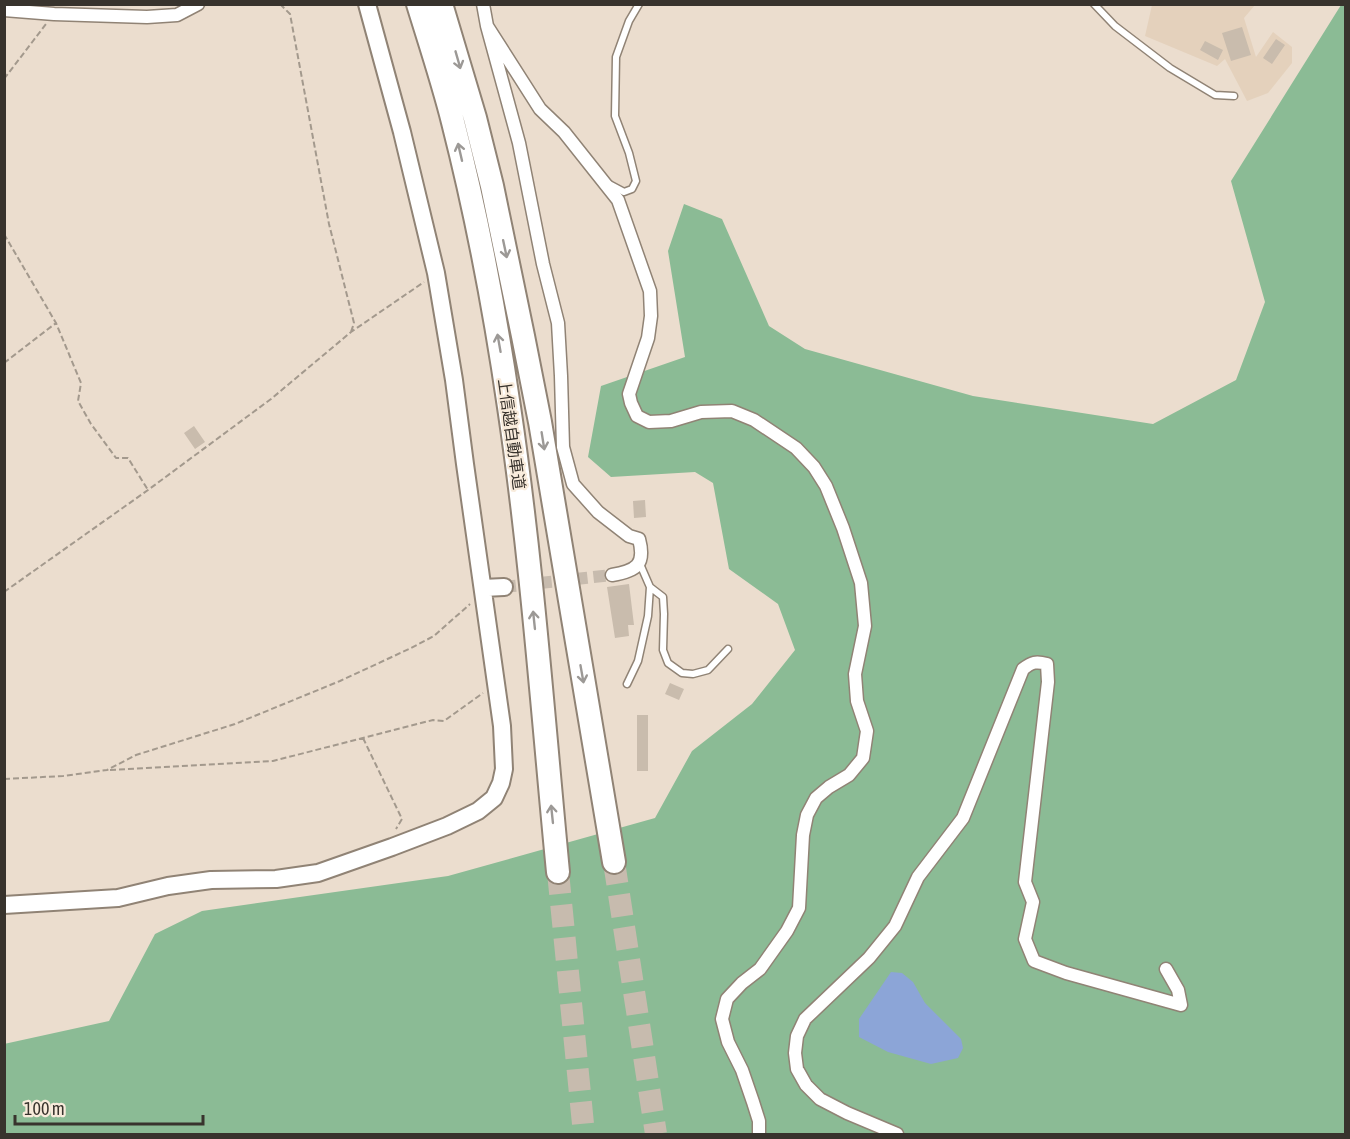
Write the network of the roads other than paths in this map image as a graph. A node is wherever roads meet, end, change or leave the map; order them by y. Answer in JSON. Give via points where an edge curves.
{"nodes":[{"id":1,"x":198,"y":4,"type":"edge"},
{"id":2,"x":367,"y":4,"type":"edge"},
{"id":3,"x":418,"y":4,"type":"edge"},
{"id":4,"x":441,"y":4,"type":"edge"},
{"id":5,"x":483,"y":4,"type":"edge"},
{"id":6,"x":639,"y":4,"type":"edge"},
{"id":7,"x":1094,"y":4,"type":"edge"},
{"id":8,"x":4,"y":10,"type":"edge"},
{"id":9,"x":486,"y":26,"type":"junction"},
{"id":10,"x":1234,"y":96,"type":"dead end"},
{"id":11,"x":603,"y":181,"type":"junction"},
{"id":12,"x":639,"y":563,"type":"junction"},
{"id":13,"x":612,"y":575,"type":"tunnel mouth"},
{"id":14,"x":504,"y":586,"type":"tunnel mouth"},
{"id":15,"x":650,"y":587,"type":"junction"},
{"id":16,"x":483,"y":588,"type":"junction"},
{"id":17,"x":728,"y":649,"type":"dead end"},
{"id":18,"x":627,"y":684,"type":"dead end"},
{"id":19,"x":614,"y":862,"type":"tunnel mouth"},
{"id":20,"x":558,"y":872,"type":"tunnel mouth"},
{"id":21,"x":4,"y":905,"type":"edge"},
{"id":22,"x":1166,"y":969,"type":"dead end"},
{"id":23,"x":759,"y":1134,"type":"edge"},
{"id":24,"x":897,"y":1134,"type":"edge"}],
"edges":[{"from":1,"to":8,"type":"street","via":[[177,15],[147,17]]},
{"from":2,"to":16,"type":"street","via":[[436,273]]},
{"from":20,"to":3,"type":"highway","name":"上信越自動車道","one_way":true,"via":[[528,557],[509,408],[469,188]]},
{"from":4,"to":19,"type":"highway","name":"上信越自動車道","one_way":true,"via":[[492,186],[521,325]]},
{"from":5,"to":9,"type":"street"},
{"from":6,"to":11,"type":"lane","via":[[616,57],[615,116],[636,181],[632,189],[624,192]]},
{"from":7,"to":10,"type":"lane","via":[[1115,26],[1170,68],[1215,95]]},
{"from":9,"to":11,"type":"street","via":[[540,109]]},
{"from":9,"to":12,"type":"street","via":[[519,143],[558,323],[563,447],[573,484],[598,512],[628,536],[639,539]]},
{"from":11,"to":23,"type":"street","via":[[618,200],[650,291],[648,338],[629,394],[638,416],[649,422],[671,421],[701,412],[732,411],[754,420],[796,448],[826,486],[861,583],[865,626],[855,674],[867,731],[863,758],[849,775],[816,798],[803,835],[799,908],[760,969],[727,999],[722,1018],[753,1102]]},
{"from":12,"to":13,"type":"street","via":[[629,572]]},
{"from":12,"to":15,"type":"lane"},
{"from":14,"to":16,"type":"street"},
{"from":15,"to":17,"type":"lane","via":[[663,597],[663,650],[668,663],[682,673],[693,674],[708,670]]},
{"from":15,"to":18,"type":"lane","via":[[638,661]]},
{"from":16,"to":21,"type":"street","via":[[504,769],[494,798],[478,811],[318,873],[276,879],[211,880],[118,898]]},
{"from":22,"to":24,"type":"street","via":[[1178,990],[1180,1005],[1034,961],[1025,939],[1033,902],[1025,882],[1048,682],[1047,664],[1031,663],[1023,669],[963,818],[918,877],[895,926],[869,958],[805,1019],[797,1036],[797,1069],[820,1099]]}]}
